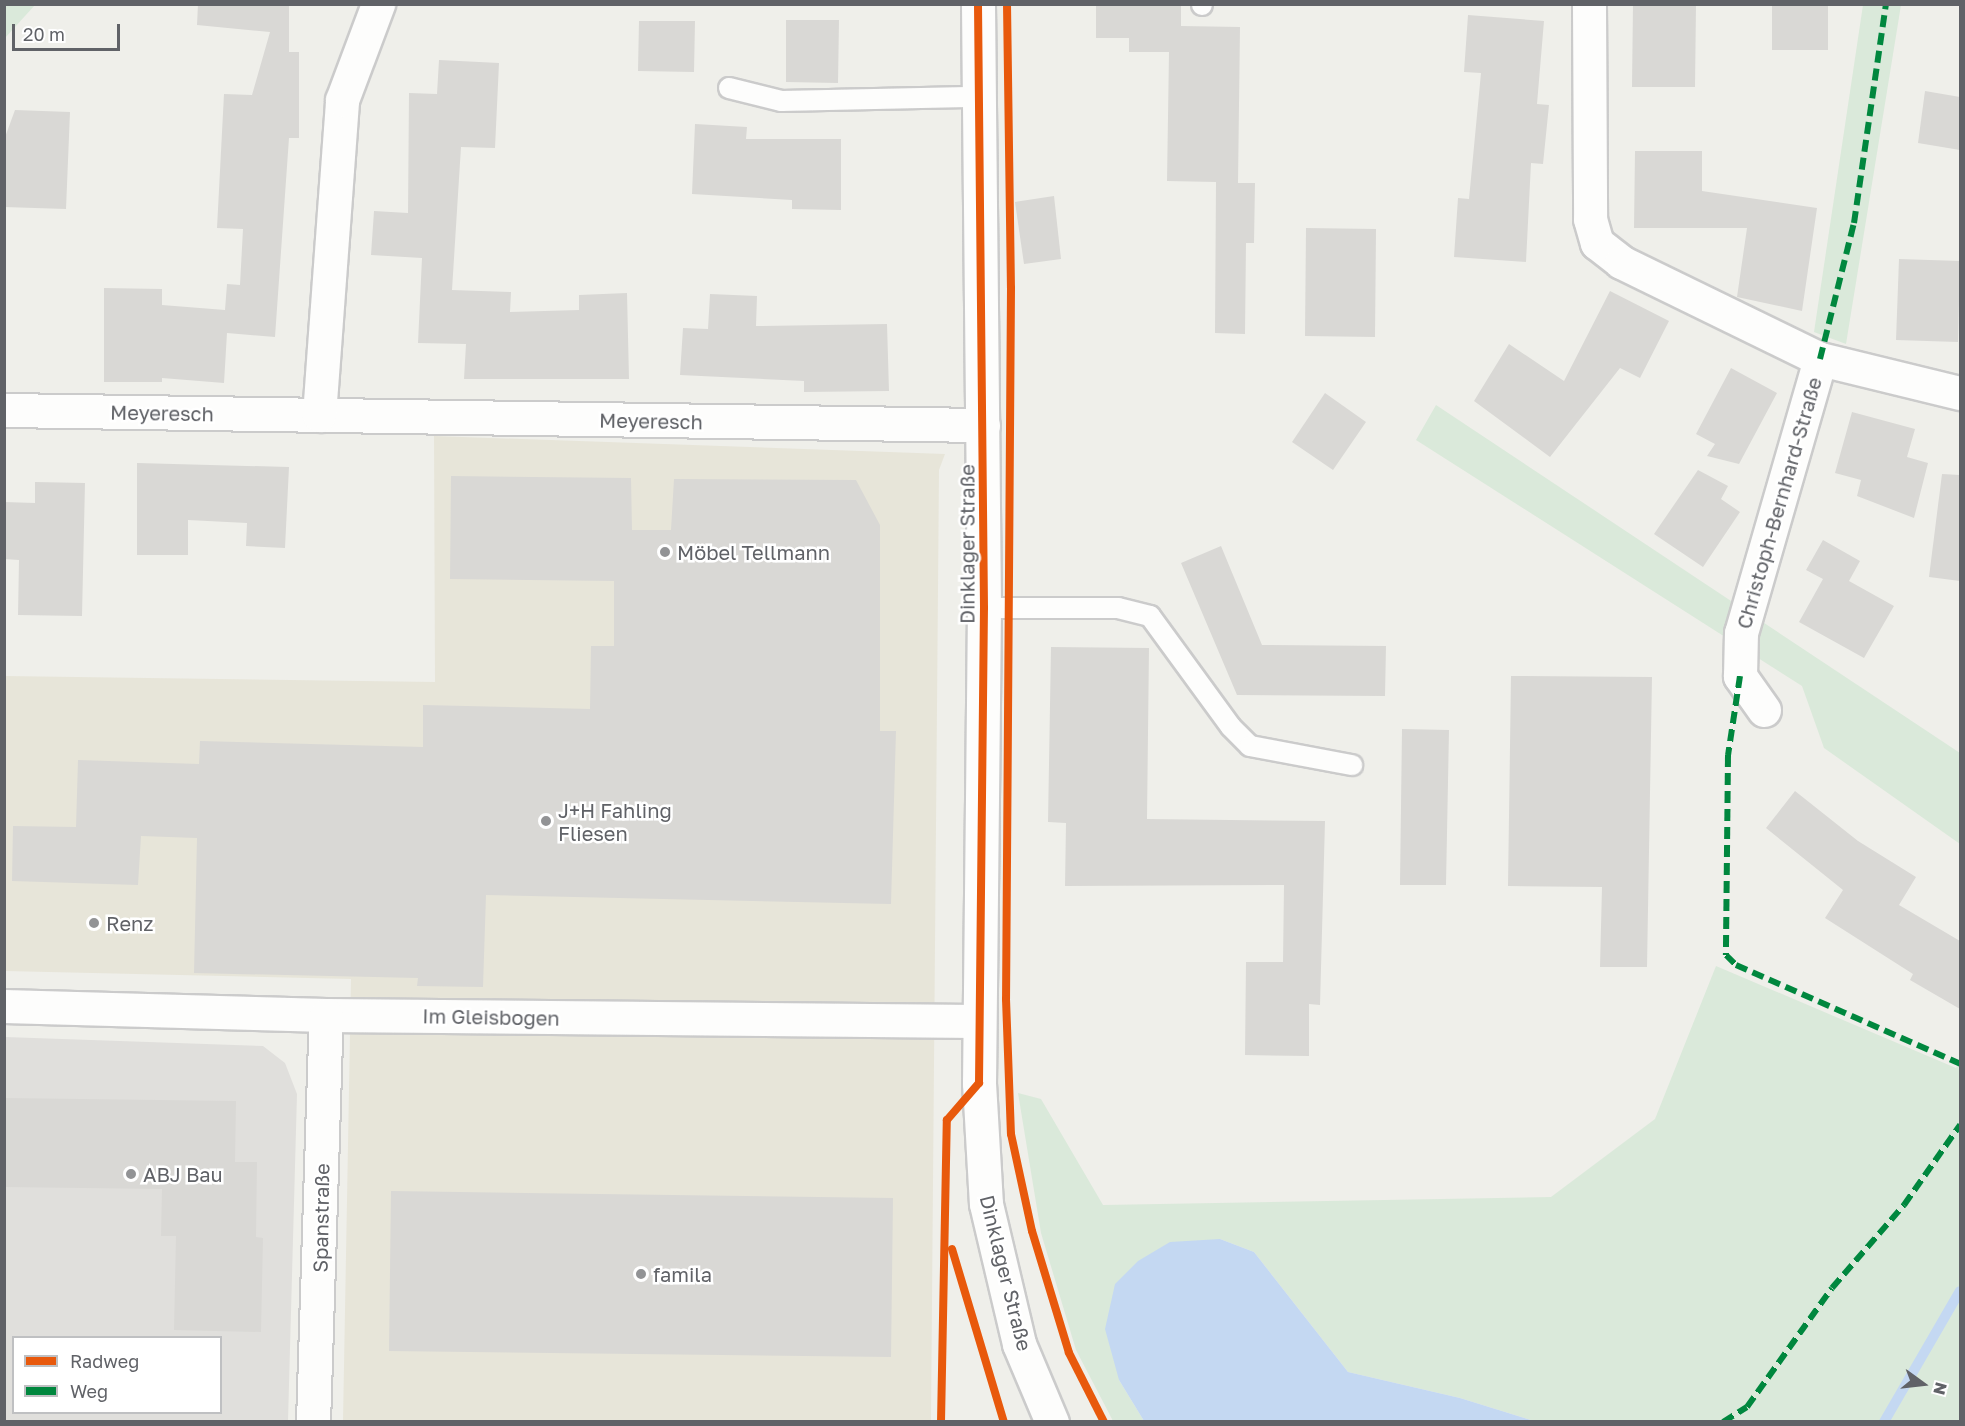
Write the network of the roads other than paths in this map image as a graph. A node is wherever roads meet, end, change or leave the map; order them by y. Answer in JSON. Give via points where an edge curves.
{"nodes":[{"id":1,"x":378,"y":4,"type":"edge"},
{"id":2,"x":978,"y":4,"type":"edge"},
{"id":3,"x":1589,"y":4,"type":"edge"},
{"id":4,"x":729,"y":88,"type":"dead end"},
{"id":5,"x":980,"y":97,"type":"junction"},
{"id":6,"x":1820,"y":359,"type":"junction"},
{"id":7,"x":1960,"y":393,"type":"edge"},
{"id":8,"x":4,"y":410,"type":"edge"},
{"id":9,"x":319,"y":415,"type":"junction"},
{"id":10,"x":983,"y":425,"type":"junction"},
{"id":11,"x":984,"y":608,"type":"junction"},
{"id":12,"x":1764,"y":710,"type":"dead end"},
{"id":13,"x":1352,"y":765,"type":"dead end"},
{"id":14,"x":4,"y":1006,"type":"edge"},
{"id":15,"x":326,"y":1015,"type":"junction"},
{"id":16,"x":977,"y":1021,"type":"junction"},
{"id":17,"x":313,"y":1422,"type":"edge"},
{"id":18,"x":1052,"y":1422,"type":"edge"}],
"edges":[{"from":1,"to":9,"type":"street","via":[[342,100]]},
{"from":2,"to":5,"type":"street","name":"Dinklager Straße"},
{"from":3,"to":6,"type":"street","name":"Christoph-Bernhard-Straße","via":[[1590,219],[1597,243],[1621,262]]},
{"from":4,"to":5,"type":"lane","via":[[781,101]]},
{"from":5,"to":10,"type":"street","name":"Dinklager Straße"},
{"from":6,"to":7,"type":"street","name":"Christoph-Bernhard-Straße"},
{"from":6,"to":12,"type":"street","name":"Christoph-Bernhard-Straße","via":[[1741,633],[1740,676]]},
{"from":8,"to":9,"type":"street","name":"Meyeresch"},
{"from":9,"to":10,"type":"street","name":"Meyeresch"},
{"from":10,"to":11,"type":"street","name":"Dinklager Straße"},
{"from":11,"to":13,"type":"lane","via":[[1118,608],[1150,616],[1231,727],[1250,746]]},
{"from":11,"to":16,"type":"street","name":"Dinklager Straße"},
{"from":14,"to":15,"type":"street","name":"Im Gleisbogen"},
{"from":15,"to":16,"type":"street","name":"Im Gleisbogen"},
{"from":15,"to":17,"type":"street","name":"Spanstraße"},
{"from":16,"to":18,"type":"street","name":"Dinklager Straße","via":[[986,1204],[1019,1344]]}]}
